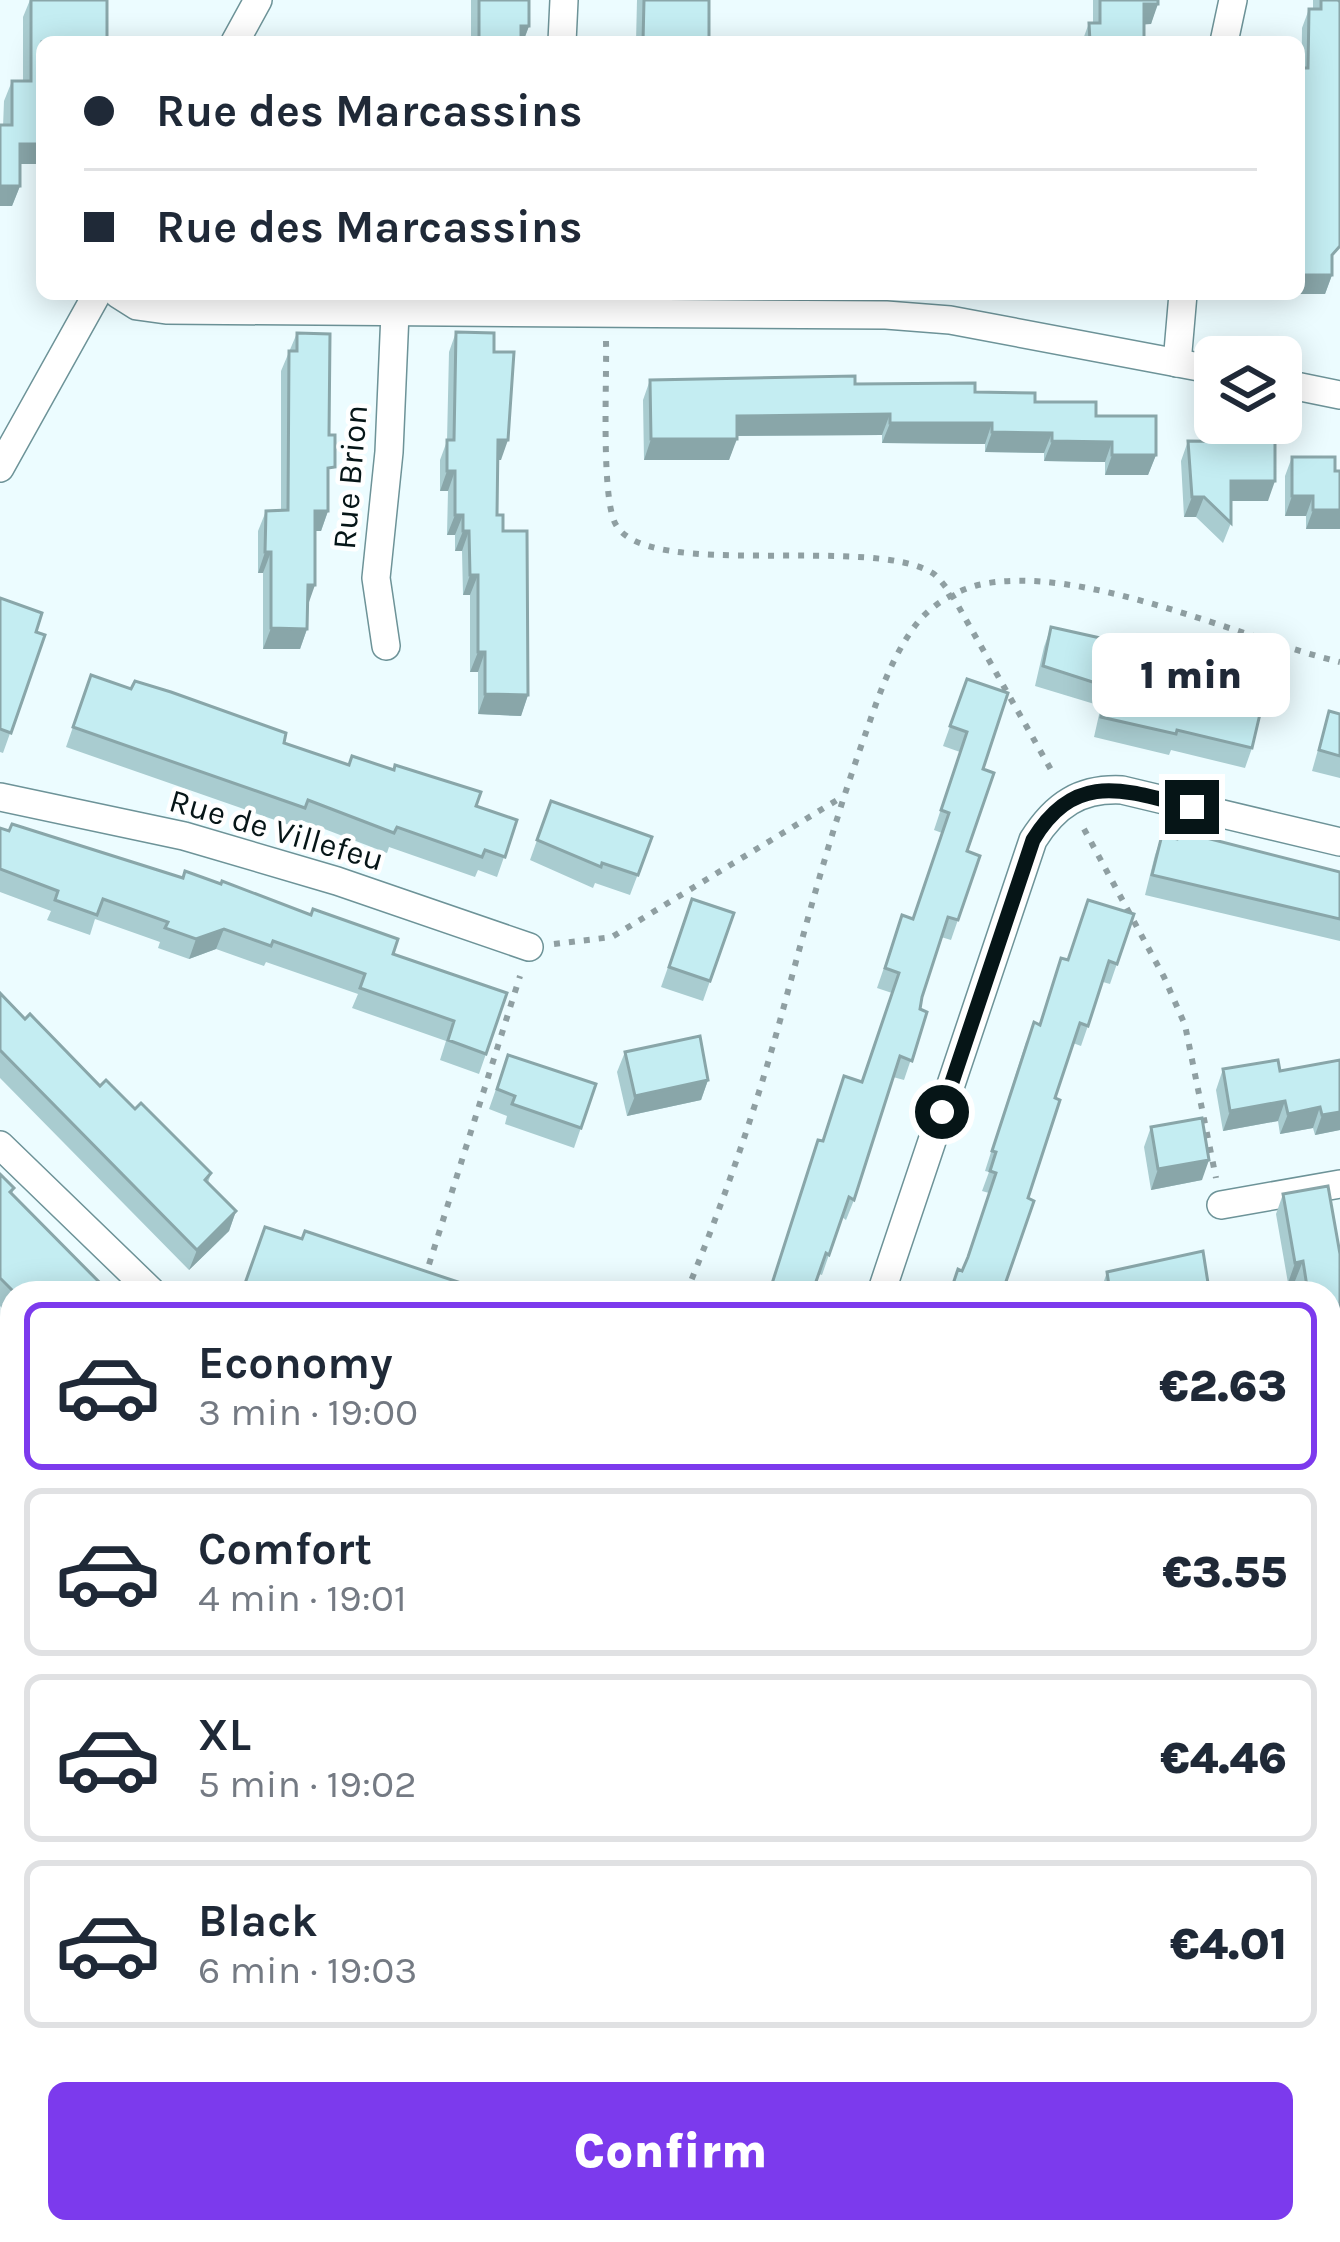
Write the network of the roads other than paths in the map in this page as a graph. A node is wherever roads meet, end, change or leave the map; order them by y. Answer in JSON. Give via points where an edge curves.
{"nodes":[{"id":1,"x":258,"y":0,"type":"edge"},
{"id":2,"x":564,"y":0,"type":"edge"},
{"id":3,"x":1233,"y":0,"type":"edge"},
{"id":4,"x":239,"y":36,"type":"edge"},
{"id":5,"x":562,"y":36,"type":"edge"},
{"id":6,"x":1225,"y":36,"type":"edge"},
{"id":7,"x":93,"y":300,"type":"edge"},
{"id":8,"x":128,"y":300,"type":"edge"},
{"id":9,"x":1182,"y":300,"type":"edge"},
{"id":10,"x":519,"y":303,"type":"edge"},
{"id":11,"x":395,"y":313,"type":"junction"},
{"id":12,"x":1177,"y":362,"type":"junction"},
{"id":13,"x":1194,"y":366,"type":"edge"},
{"id":14,"x":1302,"y":387,"type":"edge"},
{"id":15,"x":1340,"y":395,"type":"edge"},
{"id":16,"x":2,"y":456,"type":"edge"},
{"id":17,"x":386,"y":646,"type":"dead end"},
{"id":18,"x":0,"y":796,"type":"edge"},
{"id":19,"x":1340,"y":842,"type":"edge"},
{"id":20,"x":529,"y":947,"type":"road end"},
{"id":21,"x":0,"y":1145,"type":"edge"},
{"id":22,"x":1340,"y":1184,"type":"edge"},
{"id":23,"x":1220,"y":1205,"type":"road end"},
{"id":24,"x":141,"y":1281,"type":"edge"},
{"id":25,"x":885,"y":1281,"type":"edge"}],
"edges":[{"from":1,"to":4,"type":"street"},
{"from":2,"to":5,"type":"street"},
{"from":3,"to":6,"type":"street"},
{"from":7,"to":16,"type":"street"},
{"from":8,"to":11,"type":"street","via":[[166,310]]},
{"from":9,"to":12,"type":"street"},
{"from":10,"to":11,"type":"street"},
{"from":10,"to":12,"type":"street","via":[[606,313],[916,316]]},
{"from":11,"to":17,"type":"street","name":"Rue Brion","via":[[376,578]]},
{"from":12,"to":13,"type":"street"},
{"from":14,"to":15,"type":"street"},
{"from":18,"to":20,"type":"street","name":"Rue de Villefeu","via":[[206,843]]},
{"from":19,"to":25,"type":"street","via":[[1122,790],[1087,792],[1052,812],[1033,840]]},
{"from":21,"to":24,"type":"street"},
{"from":22,"to":23,"type":"street"}]}
